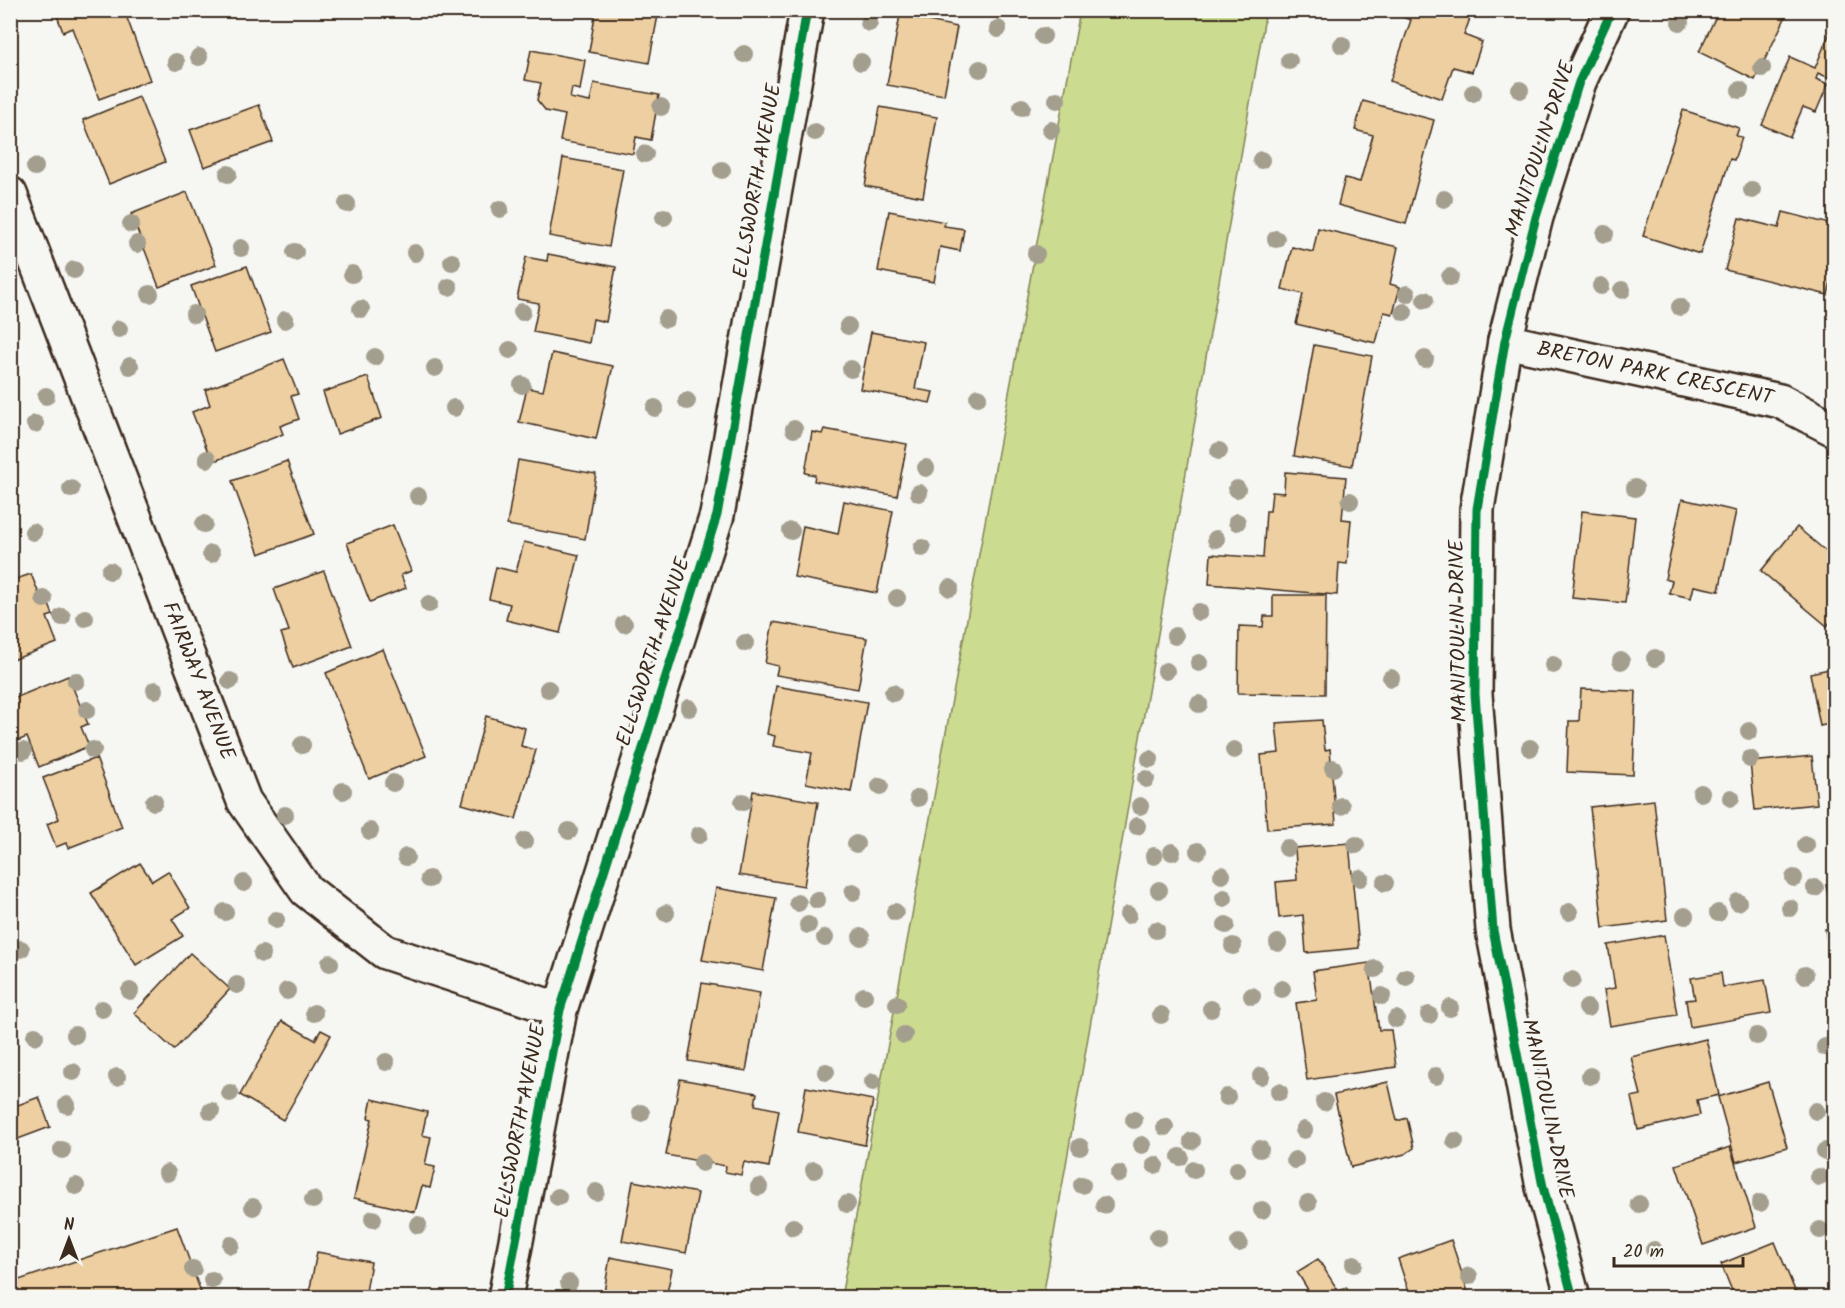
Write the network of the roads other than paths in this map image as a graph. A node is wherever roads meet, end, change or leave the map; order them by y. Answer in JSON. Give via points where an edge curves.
{"nodes":[{"id":1,"x":807,"y":10,"type":"edge"},
{"id":2,"x":1612,"y":10,"type":"edge"},
{"id":3,"x":10,"y":194,"type":"edge"},
{"id":4,"x":1505,"y":341,"type":"junction"},
{"id":5,"x":1834,"y":429,"type":"edge"},
{"id":6,"x":560,"y":1010,"type":"junction"},
{"id":7,"x":505,"y":1298,"type":"edge"},
{"id":8,"x":1573,"y":1298,"type":"edge"}],
"edges":[{"from":1,"to":6,"type":"street","name":"ELLSWORTH AVENUE","via":[[717,515]]},
{"from":2,"to":4,"type":"street","name":"MANITOULIN DRIVE","via":[[1579,82],[1536,217]]},
{"from":3,"to":6,"type":"street","name":"FAIRWAY AVENUE","via":[[244,801],[306,890],[385,952]]},
{"from":4,"to":5,"type":"street","name":"BRETON PARK CRESCENT","via":[[1780,401]]},
{"from":4,"to":8,"type":"street","name":"MANITOULIN DRIVE","via":[[1477,509],[1476,706],[1493,930],[1543,1187]]},
{"from":6,"to":7,"type":"street","name":"ELLSWORTH AVENUE"}]}
